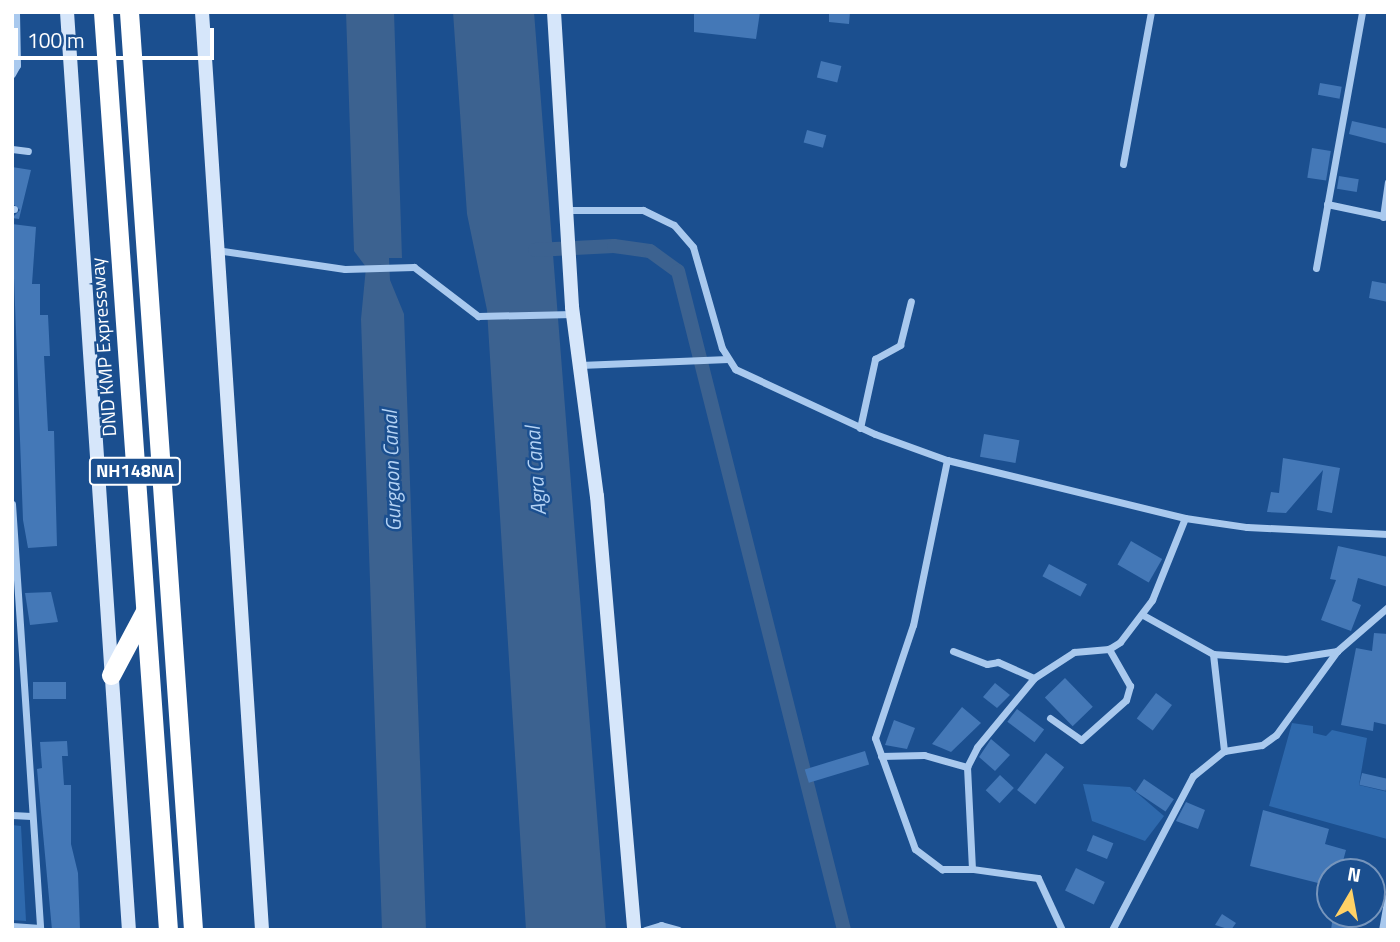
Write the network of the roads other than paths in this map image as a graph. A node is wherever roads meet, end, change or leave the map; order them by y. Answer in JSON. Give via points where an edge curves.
{"nodes":[{"id":1,"x":16,"y":12,"type":"edge"},
{"id":2,"x":67,"y":12,"type":"edge"},
{"id":3,"x":103,"y":12,"type":"edge"},
{"id":4,"x":130,"y":12,"type":"edge"},
{"id":5,"x":202,"y":12,"type":"edge"},
{"id":6,"x":554,"y":12,"type":"edge"},
{"id":7,"x":1151,"y":12,"type":"edge"},
{"id":8,"x":1362,"y":12,"type":"edge"},
{"id":9,"x":12,"y":74,"type":"edge"},
{"id":10,"x":12,"y":149,"type":"edge"},
{"id":11,"x":28,"y":151,"type":"dead end"},
{"id":12,"x":1123,"y":164,"type":"dead end"},
{"id":13,"x":1388,"y":182,"type":"edge"},
{"id":14,"x":1327,"y":204,"type":"junction"},
{"id":15,"x":566,"y":210,"type":"junction"},
{"id":16,"x":1385,"y":217,"type":"edge"},
{"id":17,"x":215,"y":250,"type":"junction"},
{"id":18,"x":1316,"y":268,"type":"dead end"},
{"id":19,"x":911,"y":301,"type":"dead end"},
{"id":20,"x":573,"y":314,"type":"junction"},
{"id":21,"x":728,"y":359,"type":"junction"},
{"id":22,"x":580,"y":365,"type":"junction"},
{"id":23,"x":860,"y":428,"type":"junction"},
{"id":24,"x":947,"y":460,"type":"junction"},
{"id":25,"x":12,"y":504,"type":"edge"},
{"id":26,"x":1185,"y":518,"type":"junction"},
{"id":27,"x":1388,"y":534,"type":"edge"},
{"id":28,"x":13,"y":548,"type":"edge"},
{"id":29,"x":1388,"y":607,"type":"edge"},
{"id":30,"x":145,"y":611,"type":"junction"},
{"id":31,"x":1143,"y":615,"type":"junction"},
{"id":32,"x":1109,"y":649,"type":"junction"},
{"id":33,"x":953,"y":651,"type":"dead end"},
{"id":34,"x":1337,"y":651,"type":"junction"},
{"id":35,"x":1213,"y":654,"type":"junction"},
{"id":36,"x":111,"y":675,"type":"junction"},
{"id":37,"x":1034,"y":678,"type":"junction"},
{"id":38,"x":1050,"y":718,"type":"dead end"},
{"id":39,"x":1224,"y":751,"type":"junction"},
{"id":40,"x":881,"y":756,"type":"junction"},
{"id":41,"x":967,"y":767,"type":"junction"},
{"id":42,"x":12,"y":815,"type":"edge"},
{"id":43,"x":31,"y":816,"type":"junction"},
{"id":44,"x":972,"y":869,"type":"junction"},
{"id":45,"x":1388,"y":897,"type":"edge"},
{"id":46,"x":12,"y":926,"type":"edge"},
{"id":47,"x":40,"y":929,"type":"edge"},
{"id":48,"x":129,"y":930,"type":"edge"},
{"id":49,"x":168,"y":930,"type":"edge"},
{"id":50,"x":193,"y":930,"type":"edge"},
{"id":51,"x":262,"y":930,"type":"edge"},
{"id":52,"x":634,"y":930,"type":"edge"},
{"id":53,"x":645,"y":930,"type":"edge"},
{"id":54,"x":678,"y":930,"type":"edge"},
{"id":55,"x":1062,"y":930,"type":"edge"},
{"id":56,"x":1112,"y":930,"type":"edge"},
{"id":57,"x":1382,"y":930,"type":"edge"}],
"edges":[{"from":1,"to":9,"type":"street","via":[[17,65]]},
{"from":2,"to":36,"type":"street"},
{"from":3,"to":30,"type":"highway","name":"DND KMP Expressway","number":"NH148NA"},
{"from":4,"to":50,"type":"highway","number":"NH148NA"},
{"from":5,"to":17,"type":"street"},
{"from":6,"to":15,"type":"street"},
{"from":7,"to":12,"type":"street"},
{"from":8,"to":14,"type":"street"},
{"from":10,"to":11,"type":"street"},
{"from":13,"to":16,"type":"street"},
{"from":14,"to":16,"type":"street"},
{"from":14,"to":18,"type":"street"},
{"from":15,"to":20,"type":"street"},
{"from":15,"to":21,"type":"street","via":[[643,210],[674,225],[693,247]]},
{"from":17,"to":20,"type":"street","via":[[345,269],[414,267],[478,316]]},
{"from":17,"to":51,"type":"street"},
{"from":19,"to":23,"type":"street","via":[[900,345],[875,359]]},
{"from":20,"to":22,"type":"street"},
{"from":21,"to":22,"type":"street"},
{"from":21,"to":23,"type":"street","via":[[742,374]]},
{"from":22,"to":52,"type":"street","via":[[603,549]]},
{"from":23,"to":24,"type":"street"},
{"from":24,"to":26,"type":"street"},
{"from":24,"to":40,"type":"street","via":[[913,625],[876,727]]},
{"from":25,"to":28,"type":"street"},
{"from":26,"to":27,"type":"street","via":[[1247,527]]},
{"from":26,"to":31,"type":"street"},
{"from":28,"to":43,"type":"street"},
{"from":29,"to":34,"type":"street"},
{"from":30,"to":36,"type":"highway"},
{"from":30,"to":49,"type":"highway","name":"DND KMP Expressway","number":"NH148NA"},
{"from":31,"to":32,"type":"street"},
{"from":31,"to":35,"type":"street"},
{"from":32,"to":37,"type":"street","via":[[1074,652]]},
{"from":32,"to":38,"type":"street","via":[[1130,686],[1126,700],[1081,740]]},
{"from":33,"to":37,"type":"street","via":[[987,664],[998,662]]},
{"from":34,"to":35,"type":"street","via":[[1286,659]]},
{"from":34,"to":39,"type":"street","via":[[1276,734],[1262,745]]},
{"from":35,"to":39,"type":"street"},
{"from":36,"to":48,"type":"street"},
{"from":37,"to":41,"type":"street","via":[[977,747]]},
{"from":39,"to":56,"type":"street","via":[[1193,776]]},
{"from":40,"to":41,"type":"street","via":[[924,755]]},
{"from":40,"to":44,"type":"street","via":[[915,849],[942,869]]},
{"from":41,"to":44,"type":"street"},
{"from":42,"to":43,"type":"street"},
{"from":43,"to":47,"type":"street"},
{"from":44,"to":55,"type":"street","via":[[1038,878]]},
{"from":45,"to":57,"type":"street"},
{"from":46,"to":47,"type":"street"},
{"from":53,"to":54,"type":"street","via":[[661,925]]}]}
